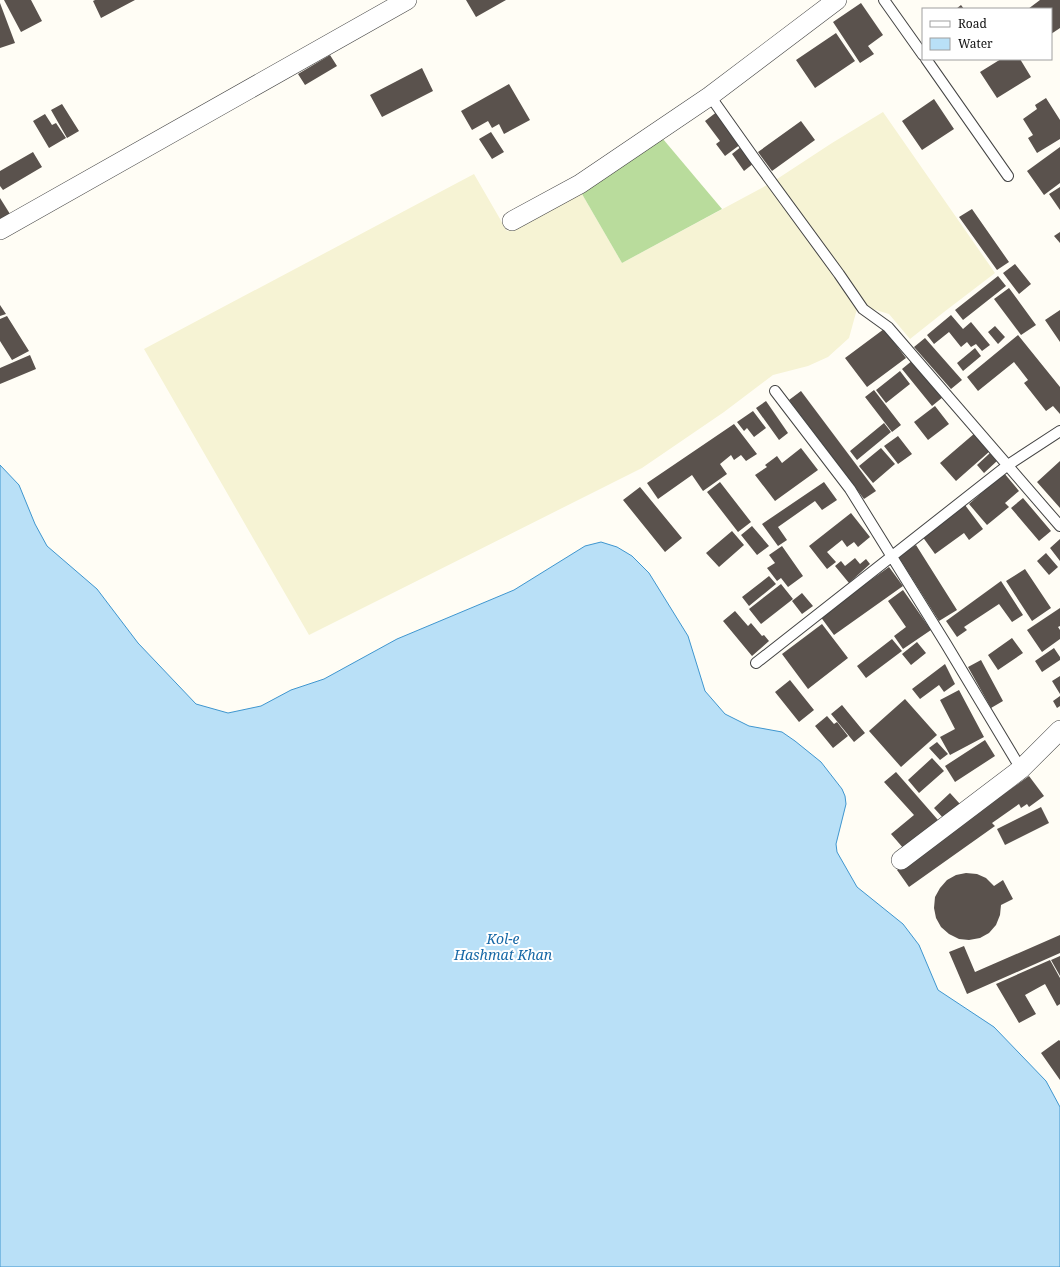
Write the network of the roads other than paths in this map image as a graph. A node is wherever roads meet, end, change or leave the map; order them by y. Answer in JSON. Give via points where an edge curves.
{"nodes":[{"id":1,"x":407,"y":0,"type":"edge"},
{"id":2,"x":837,"y":0,"type":"edge"},
{"id":3,"x":884,"y":0,"type":"edge"},
{"id":4,"x":922,"y":54,"type":"edge"},
{"id":5,"x":927,"y":60,"type":"edge"},
{"id":6,"x":710,"y":96,"type":"junction"},
{"id":7,"x":1008,"y":176,"type":"dead end"},
{"id":8,"x":512,"y":221,"type":"dead end"},
{"id":9,"x":0,"y":230,"type":"edge"},
{"id":10,"x":775,"y":391,"type":"dead end"},
{"id":11,"x":1060,"y":431,"type":"edge"},
{"id":12,"x":1008,"y":465,"type":"junction"},
{"id":13,"x":1060,"y":526,"type":"edge"},
{"id":14,"x":892,"y":558,"type":"junction"},
{"id":15,"x":756,"y":663,"type":"dead end"},
{"id":16,"x":1060,"y":730,"type":"edge"},
{"id":17,"x":1021,"y":769,"type":"junction"},
{"id":18,"x":901,"y":860,"type":"dead end"}],
"edges":[{"from":1,"to":9,"type":"street"},
{"from":2,"to":6,"type":"street"},
{"from":3,"to":4,"type":"lane"},
{"from":5,"to":7,"type":"lane"},
{"from":6,"to":8,"type":"street","via":[[580,184]]},
{"from":6,"to":12,"type":"lane","via":[[863,309],[888,327]]},
{"from":10,"to":14,"type":"lane","via":[[850,489]]},
{"from":11,"to":12,"type":"lane"},
{"from":12,"to":13,"type":"lane"},
{"from":12,"to":14,"type":"lane"},
{"from":14,"to":15,"type":"lane"},
{"from":14,"to":17,"type":"lane"},
{"from":16,"to":17,"type":"street"},
{"from":17,"to":18,"type":"street"}]}
